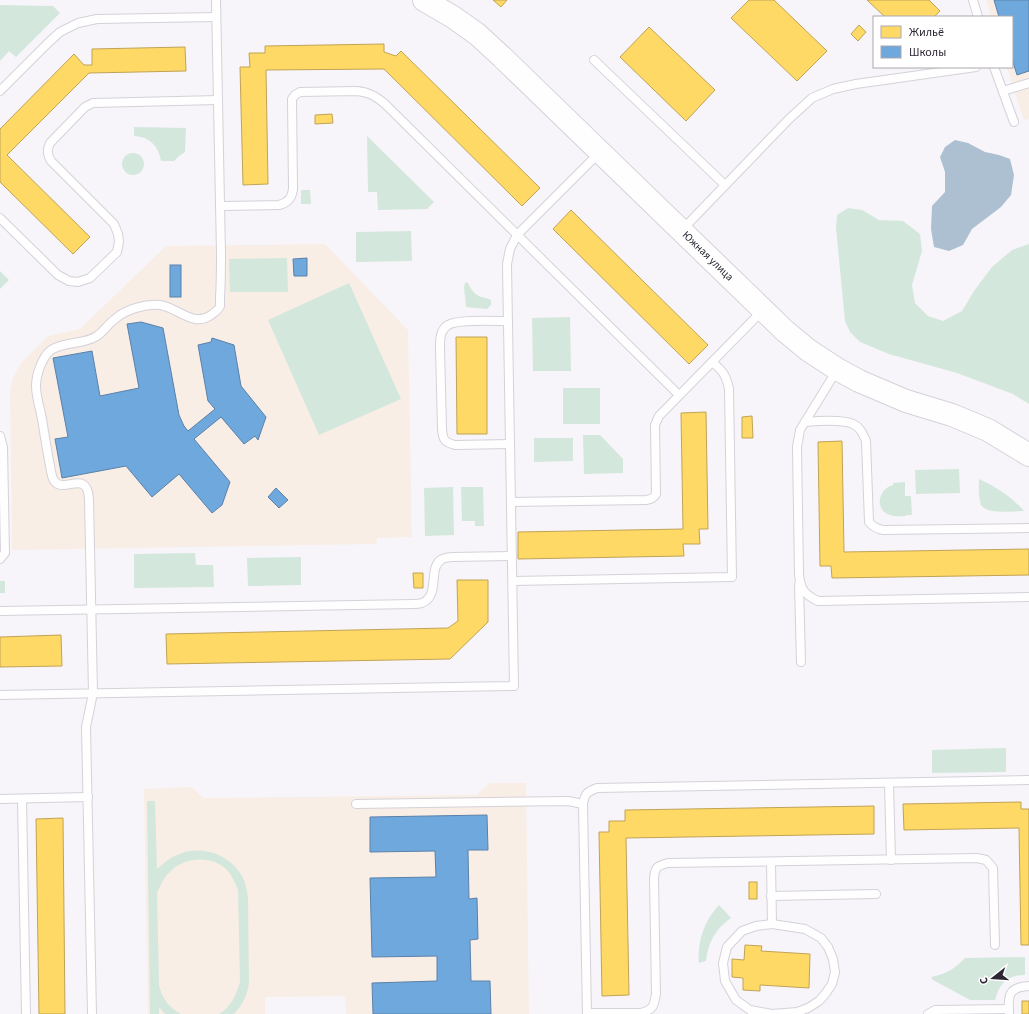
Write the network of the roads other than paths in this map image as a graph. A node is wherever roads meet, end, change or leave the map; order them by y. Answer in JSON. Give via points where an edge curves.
{"nodes":[{"id":1,"x":216,"y":0,"type":"edge"},
{"id":2,"x":424,"y":0,"type":"edge"},
{"id":3,"x":973,"y":0,"type":"edge"},
{"id":4,"x":978,"y":16,"type":"edge"},
{"id":5,"x":216,"y":17,"type":"junction"},
{"id":6,"x":594,"y":60,"type":"dead end"},
{"id":7,"x":969,"y":68,"type":"edge"},
{"id":8,"x":994,"y":68,"type":"edge"},
{"id":9,"x":1029,"y":83,"type":"edge"},
{"id":10,"x":0,"y":91,"type":"edge"},
{"id":11,"x":1003,"y":91,"type":"junction"},
{"id":12,"x":218,"y":100,"type":"junction"},
{"id":13,"x":1014,"y":122,"type":"dead end"},
{"id":14,"x":600,"y":152,"type":"junction"},
{"id":15,"x":725,"y":185,"type":"junction"},
{"id":16,"x":220,"y":206,"type":"junction"},
{"id":17,"x":0,"y":218,"type":"edge"},
{"id":18,"x":681,"y":230,"type":"junction"},
{"id":19,"x":518,"y":235,"type":"junction"},
{"id":20,"x":763,"y":310,"type":"junction"},
{"id":21,"x":508,"y":321,"type":"junction"},
{"id":22,"x":712,"y":362,"type":"junction"},
{"id":23,"x":837,"y":369,"type":"junction"},
{"id":24,"x":680,"y":395,"type":"junction"},
{"id":25,"x":805,"y":422,"type":"junction"},
{"id":26,"x":0,"y":436,"type":"edge"},
{"id":27,"x":510,"y":444,"type":"junction"},
{"id":28,"x":1029,"y":455,"type":"edge"},
{"id":29,"x":511,"y":502,"type":"junction"},
{"id":30,"x":1029,"y":528,"type":"edge"},
{"id":31,"x":512,"y":556,"type":"junction"},
{"id":32,"x":0,"y":559,"type":"edge"},
{"id":33,"x":799,"y":574,"type":"junction"},
{"id":34,"x":512,"y":581,"type":"junction"},
{"id":35,"x":1029,"y":597,"type":"edge"},
{"id":36,"x":92,"y":610,"type":"junction"},
{"id":37,"x":0,"y":611,"type":"edge"},
{"id":38,"x":801,"y":662,"type":"dead end"},
{"id":39,"x":93,"y":693,"type":"junction"},
{"id":40,"x":0,"y":695,"type":"edge"},
{"id":41,"x":1029,"y":780,"type":"edge"},
{"id":42,"x":889,"y":783,"type":"junction"},
{"id":43,"x":88,"y":797,"type":"junction"},
{"id":44,"x":0,"y":799,"type":"edge"},
{"id":45,"x":22,"y":799,"type":"junction"},
{"id":46,"x":356,"y":804,"type":"dead end"},
{"id":47,"x":583,"y":804,"type":"junction"},
{"id":48,"x":891,"y":860,"type":"junction"},
{"id":49,"x":770,"y":862,"type":"junction"},
{"id":50,"x":876,"y":894,"type":"dead end"},
{"id":51,"x":771,"y":896,"type":"junction"},
{"id":52,"x":772,"y":924,"type":"junction"},
{"id":53,"x":995,"y":945,"type":"dead end"},
{"id":54,"x":1029,"y":986,"type":"edge"},
{"id":55,"x":1009,"y":1012,"type":"edge"},
{"id":56,"x":26,"y":1014,"type":"edge"},
{"id":57,"x":92,"y":1014,"type":"edge"},
{"id":58,"x":587,"y":1014,"type":"edge"},
{"id":59,"x":928,"y":1014,"type":"edge"}],
"edges":[{"from":1,"to":5,"type":"lane"},
{"from":2,"to":14,"type":"street","name":"Южная улица","via":[[477,34]]},
{"from":3,"to":4,"type":"lane"},
{"from":5,"to":10,"type":"lane","via":[[97,20],[78,23],[60,32]]},
{"from":5,"to":12,"type":"lane"},
{"from":6,"to":15,"type":"lane"},
{"from":7,"to":15,"type":"lane","via":[[856,84],[833,89],[812,98]]},
{"from":8,"to":11,"type":"lane"},
{"from":9,"to":11,"type":"lane"},
{"from":11,"to":13,"type":"lane"},
{"from":12,"to":16,"type":"lane"},
{"from":12,"to":17,"type":"lane","via":[[93,103],[85,107],[50,142],[47,155],[51,161],[114,224],[118,234],[117,252],[90,278],[78,282],[69,281],[58,275]]},
{"from":14,"to":18,"type":"street","name":"Южная улица"},
{"from":14,"to":19,"type":"lane"},
{"from":15,"to":18,"type":"lane"},
{"from":16,"to":19,"type":"lane","via":[[279,205],[288,201],[293,189],[292,99],[295,94],[357,91],[374,95],[384,103]]},
{"from":16,"to":36,"type":"lane","via":[[220,307],[211,315],[194,319],[162,305],[136,308],[116,318],[95,337],[61,345],[48,352],[39,370],[37,394],[52,476],[59,485],[82,484],[89,494]]},
{"from":18,"to":20,"type":"street","name":"Южная улица"},
{"from":19,"to":21,"type":"lane","via":[[510,249],[507,264]]},
{"from":19,"to":24,"type":"lane"},
{"from":20,"to":22,"type":"lane"},
{"from":20,"to":23,"type":"street","name":"Южная улица","via":[[808,350]]},
{"from":21,"to":27,"type":"lane"},
{"from":21,"to":27,"type":"lane","via":[[458,322],[448,325],[440,338],[443,438],[455,445]]},
{"from":22,"to":24,"type":"lane"},
{"from":22,"to":34,"type":"lane","via":[[720,368],[729,389],[732,577]]},
{"from":23,"to":25,"type":"lane"},
{"from":23,"to":28,"type":"street","name":"Южная улица","via":[[906,402],[952,415],[988,430]]},
{"from":24,"to":29,"type":"lane","via":[[659,416],[655,424],[654,498]]},
{"from":25,"to":30,"type":"lane","via":[[838,421],[853,424],[862,432],[866,441],[869,522],[878,529]]},
{"from":25,"to":33,"type":"lane","via":[[796,447]]},
{"from":26,"to":32,"type":"lane","via":[[3,447],[5,553]]},
{"from":27,"to":29,"type":"lane"},
{"from":29,"to":31,"type":"lane"},
{"from":31,"to":34,"type":"lane"},
{"from":31,"to":36,"type":"lane","via":[[442,559],[436,565],[433,589],[429,597],[423,602],[413,604]]},
{"from":33,"to":35,"type":"lane","via":[[804,591],[818,601]]},
{"from":33,"to":38,"type":"lane"},
{"from":34,"to":39,"type":"lane","via":[[514,686]]},
{"from":36,"to":37,"type":"lane"},
{"from":36,"to":39,"type":"lane"},
{"from":39,"to":40,"type":"lane"},
{"from":39,"to":43,"type":"lane","via":[[86,727]]},
{"from":41,"to":42,"type":"lane"},
{"from":42,"to":47,"type":"lane","via":[[597,788],[589,790]]},
{"from":42,"to":48,"type":"lane"},
{"from":43,"to":45,"type":"lane"},
{"from":43,"to":57,"type":"lane"},
{"from":44,"to":45,"type":"lane"},
{"from":45,"to":56,"type":"lane"},
{"from":46,"to":47,"type":"lane","via":[[562,801]]},
{"from":47,"to":58,"type":"lane"},
{"from":48,"to":49,"type":"lane"},
{"from":48,"to":53,"type":"lane","via":[[986,860],[993,868]]},
{"from":49,"to":51,"type":"lane"},
{"from":49,"to":58,"type":"lane","via":[[659,865],[654,878],[654,1005],[641,1013]]},
{"from":50,"to":51,"type":"lane"},
{"from":51,"to":52,"type":"lane"},
{"from":52,"to":52,"type":"lane","via":[[805,929],[821,938],[828,946],[833,959],[835,972],[826,993],[819,1001],[797,1012],[772,1014],[750,1010],[736,1000],[725,981],[723,963],[727,947],[742,931]]},
{"from":54,"to":55,"type":"lane","via":[[1015,989],[1010,993]]},
{"from":55,"to":59,"type":"lane","via":[[935,1010]]}]}
